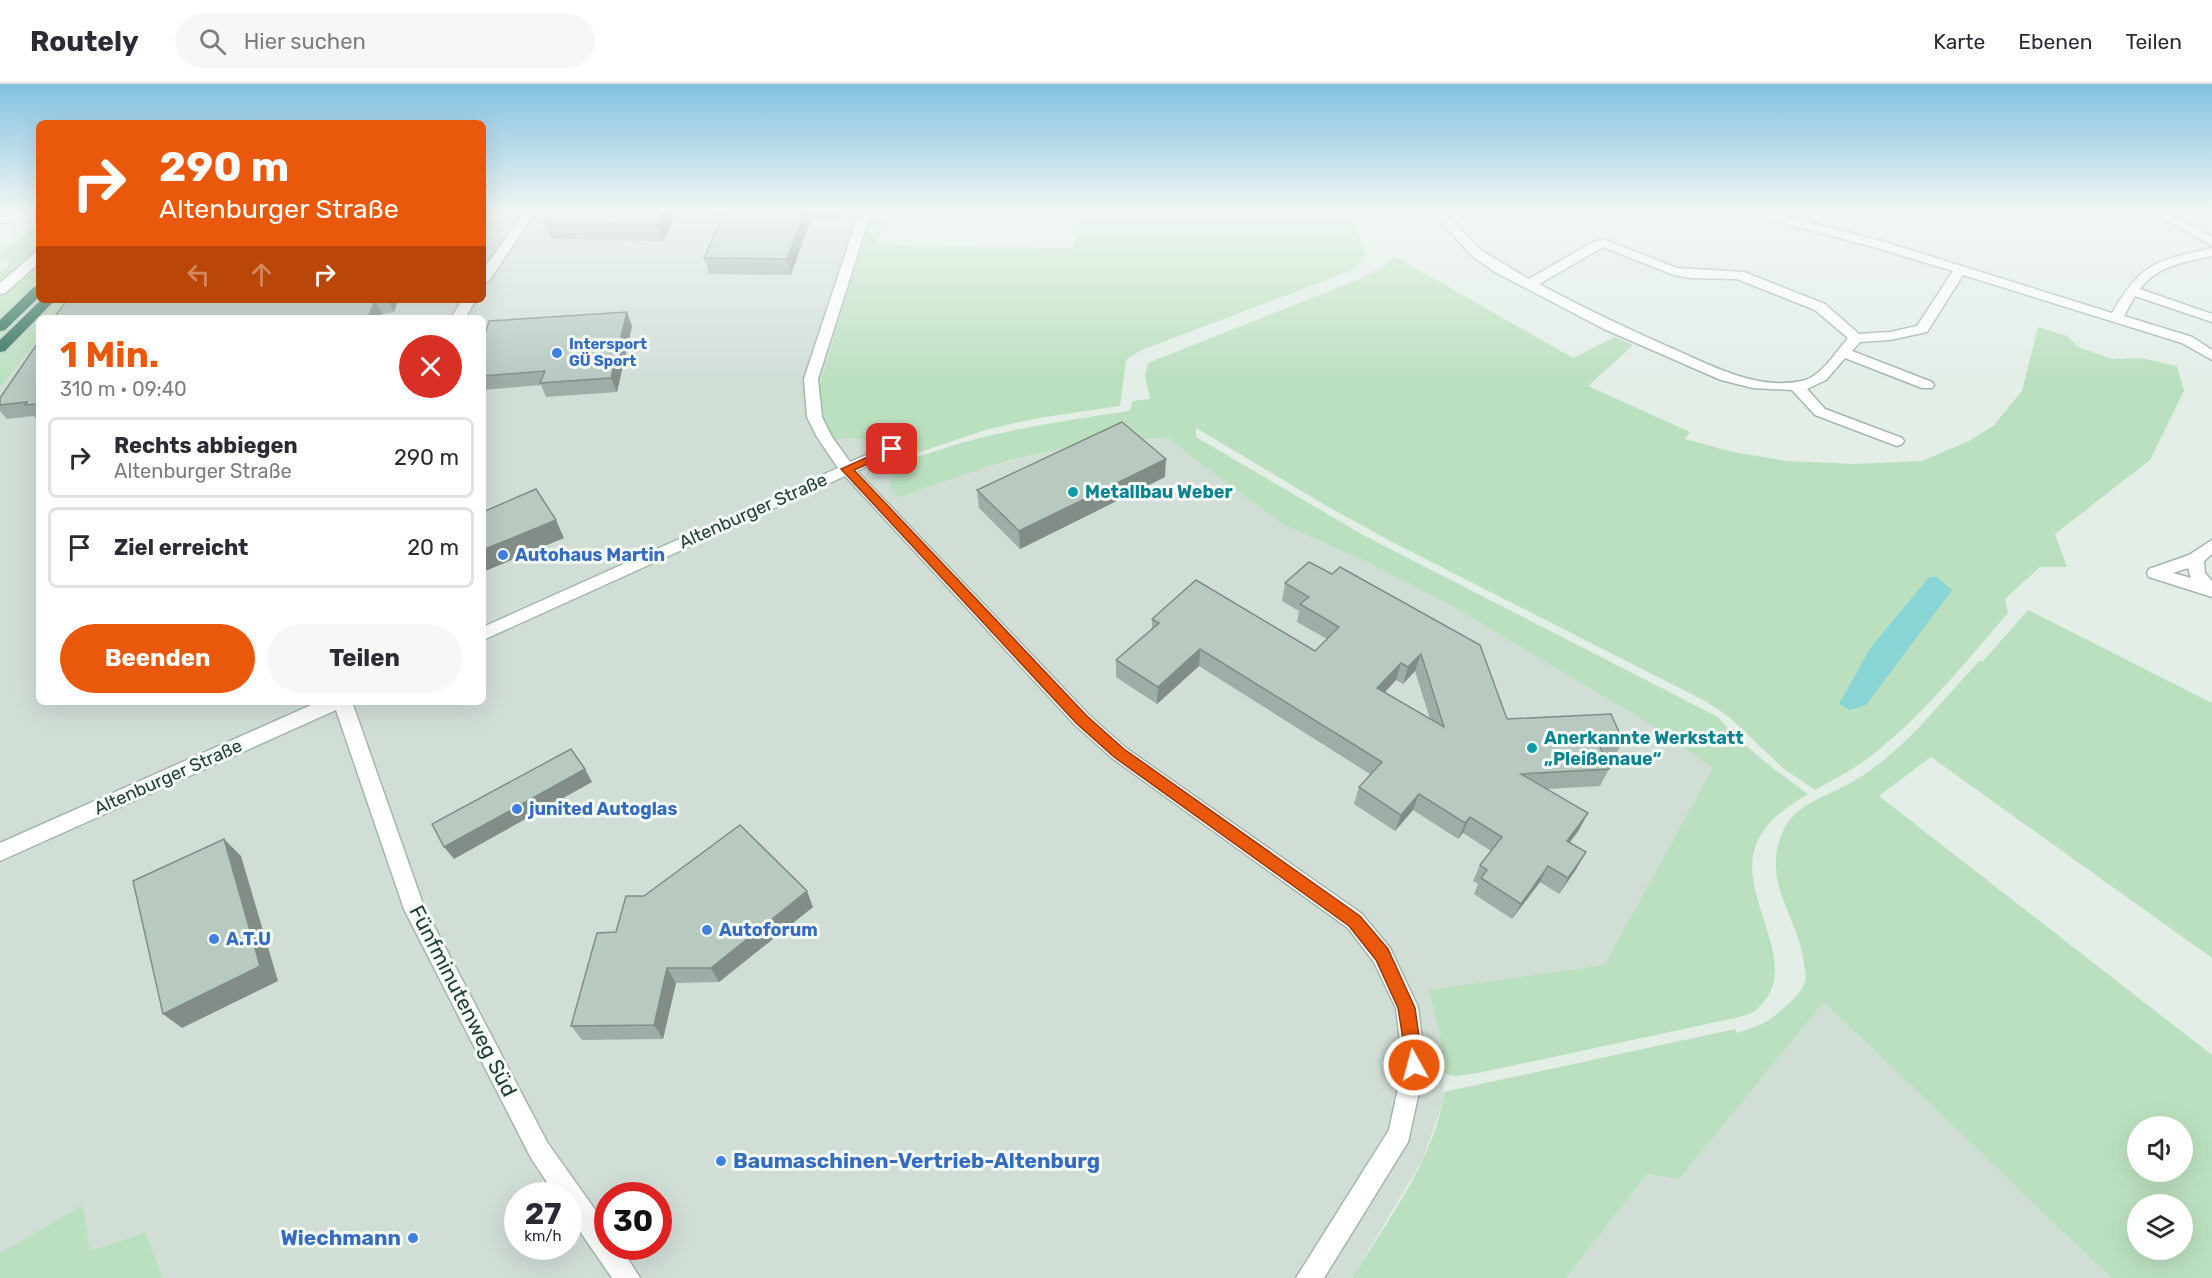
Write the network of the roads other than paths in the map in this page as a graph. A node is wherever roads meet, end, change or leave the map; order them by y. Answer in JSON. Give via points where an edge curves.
{"nodes":[{"id":1,"x":26,"y":268,"type":"edge"},
{"id":2,"x":847,"y":268,"type":"edge"},
{"id":3,"x":1498,"y":268,"type":"edge"},
{"id":4,"x":1558,"y":268,"type":"edge"},
{"id":5,"x":1666,"y":268,"type":"edge"},
{"id":6,"x":1953,"y":268,"type":"edge"},
{"id":7,"x":2159,"y":268,"type":"edge"},
{"id":8,"x":1960,"y":270,"type":"junction"},
{"id":9,"x":1530,"y":284,"type":"junction"},
{"id":10,"x":0,"y":290,"type":"edge"},
{"id":11,"x":2133,"y":291,"type":"junction"},
{"id":12,"x":36,"y":293,"type":"edge"},
{"id":13,"x":45,"y":303,"type":"edge"},
{"id":14,"x":2116,"y":318,"type":"junction"},
{"id":15,"x":2212,"y":318,"type":"edge"},
{"id":16,"x":0,"y":327,"type":"edge"},
{"id":17,"x":1856,"y":339,"type":"junction"},
{"id":18,"x":0,"y":348,"type":"edge"},
{"id":19,"x":1844,"y":353,"type":"junction"},
{"id":20,"x":2212,"y":356,"type":"edge"},
{"id":21,"x":1927,"y":385,"type":"dead end"},
{"id":22,"x":1796,"y":386,"type":"junction"},
{"id":23,"x":1897,"y":441,"type":"dead end"},
{"id":24,"x":892,"y":449,"type":"dead end"},
{"id":25,"x":847,"y":469,"type":"junction"},
{"id":26,"x":2212,"y":546,"type":"edge"},
{"id":27,"x":2195,"y":559,"type":"junction"},
{"id":28,"x":2210,"y":590,"type":"edge"},
{"id":29,"x":486,"y":633,"type":"edge"},
{"id":30,"x":329,"y":705,"type":"edge"},
{"id":31,"x":344,"y":705,"type":"edge"},
{"id":32,"x":0,"y":852,"type":"edge"},
{"id":33,"x":627,"y":1278,"type":"edge"},
{"id":34,"x":1309,"y":1278,"type":"edge"}],
"edges":[{"from":1,"to":10,"type":"street"},
{"from":2,"to":25,"type":"street","via":[[816,363],[810,396],[818,428]]},
{"from":3,"to":9,"type":"street"},
{"from":4,"to":9,"type":"street"},
{"from":5,"to":17,"type":"street","via":[[1691,274],[1738,275],[1820,306]]},
{"from":6,"to":8,"type":"street"},
{"from":7,"to":11,"type":"street","via":[[2149,272]]},
{"from":8,"to":14,"type":"street"},
{"from":8,"to":17,"type":"street","via":[[1923,329]]},
{"from":9,"to":22,"type":"street","via":[[1609,326],[1726,377],[1753,384]]},
{"from":11,"to":14,"type":"street"},
{"from":11,"to":15,"type":"street"},
{"from":12,"to":16,"type":"highway"},
{"from":13,"to":18,"type":"highway"},
{"from":14,"to":20,"type":"street","via":[[2187,340]]},
{"from":17,"to":19,"type":"street"},
{"from":19,"to":21,"type":"street"},
{"from":19,"to":22,"type":"street","via":[[1821,377]]},
{"from":22,"to":23,"type":"street","via":[[1820,412]]},
{"from":24,"to":25,"type":"street","name":"Altenburger Straße"},
{"from":25,"to":29,"type":"street","name":"Altenburger Straße"},
{"from":25,"to":34,"type":"street","via":[[1082,720],[1119,753],[1355,921],[1382,955],[1407,1008],[1414,1065],[1400,1134]]},
{"from":26,"to":27,"type":"street"},
{"from":27,"to":28,"type":"street","via":[[2197,574]]},
{"from":27,"to":28,"type":"street","via":[[2156,573]]},
{"from":30,"to":32,"type":"street","name":"Altenburger Straße"},
{"from":31,"to":33,"type":"street","name":"Fünfminutenweg Süd","via":[[414,909],[539,1150]]}]}
